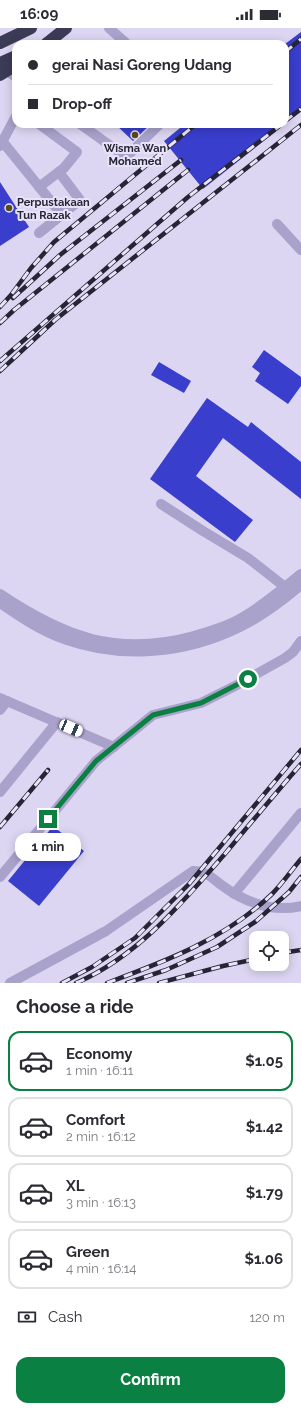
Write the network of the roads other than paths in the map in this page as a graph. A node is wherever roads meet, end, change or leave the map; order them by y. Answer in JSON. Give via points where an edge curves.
{"nodes":[{"id":1,"x":31,"y":28,"type":"edge"},
{"id":2,"x":66,"y":28,"type":"edge"},
{"id":3,"x":109,"y":28,"type":"edge"},
{"id":4,"x":51,"y":40,"type":"edge"},
{"id":5,"x":119,"y":40,"type":"edge"},
{"id":6,"x":0,"y":43,"type":"edge"},
{"id":7,"x":12,"y":123,"type":"edge"},
{"id":8,"x":44,"y":128,"type":"edge"},
{"id":9,"x":86,"y":128,"type":"edge"},
{"id":10,"x":156,"y":128,"type":"edge"},
{"id":11,"x":1,"y":144,"type":"edge"},
{"id":12,"x":58,"y":172,"type":"junction"},
{"id":13,"x":39,"y":187,"type":"junction"},
{"id":14,"x":62,"y":215,"type":"junction"},
{"id":15,"x":278,"y":224,"type":"dead end"},
{"id":16,"x":39,"y":232,"type":"dead end"},
{"id":17,"x":301,"y":250,"type":"edge"},
{"id":18,"x":161,"y":504,"type":"dead end"},
{"id":19,"x":301,"y":574,"type":"edge"},
{"id":20,"x":301,"y":585,"type":"edge"},
{"id":21,"x":285,"y":586,"type":"junction"},
{"id":22,"x":0,"y":594,"type":"edge"},
{"id":23,"x":0,"y":603,"type":"edge"},
{"id":24,"x":301,"y":641,"type":"edge"},
{"id":25,"x":4,"y":699,"type":"edge"},
{"id":26,"x":0,"y":710,"type":"edge"},
{"id":27,"x":56,"y":722,"type":"junction"},
{"id":28,"x":114,"y":747,"type":"junction"},
{"id":29,"x":0,"y":792,"type":"edge"},
{"id":30,"x":301,"y":813,"type":"edge"},
{"id":31,"x":0,"y":877,"type":"edge"},
{"id":32,"x":234,"y":894,"type":"junction"},
{"id":33,"x":301,"y":906,"type":"edge"},
{"id":34,"x":10,"y":983,"type":"edge"}],
"edges":[{"from":1,"to":6,"type":"highway"},
{"from":2,"to":4,"type":"highway"},
{"from":3,"to":5,"type":"street"},
{"from":7,"to":11,"type":"street"},
{"from":8,"to":12,"type":"street","via":[[77,152]]},
{"from":9,"to":10,"type":"street","via":[[126,156]]},
{"from":11,"to":13,"type":"street"},
{"from":12,"to":13,"type":"street"},
{"from":12,"to":14,"type":"street","via":[[80,200]]},
{"from":13,"to":14,"type":"street"},
{"from":14,"to":16,"type":"street"},
{"from":15,"to":17,"type":"street"},
{"from":18,"to":21,"type":"street","via":[[248,558]]},
{"from":19,"to":21,"type":"street"},
{"from":20,"to":23,"type":"street","via":[[264,613],[228,633],[203,642],[158,651],[112,651],[62,639]]},
{"from":21,"to":22,"type":"street","via":[[242,618],[225,626],[180,640],[133,644],[90,639],[66,631]]},
{"from":24,"to":28,"type":"street","via":[[285,658],[235,686],[201,703],[153,715]]},
{"from":25,"to":26,"type":"street"},
{"from":25,"to":27,"type":"street"},
{"from":27,"to":28,"type":"street"},
{"from":27,"to":29,"type":"street"},
{"from":28,"to":31,"type":"street","via":[[96,761]]},
{"from":30,"to":32,"type":"street"},
{"from":32,"to":33,"type":"street","via":[[265,907],[281,909]]},
{"from":32,"to":34,"type":"street","via":[[208,873],[193,871],[106,931]]}]}
